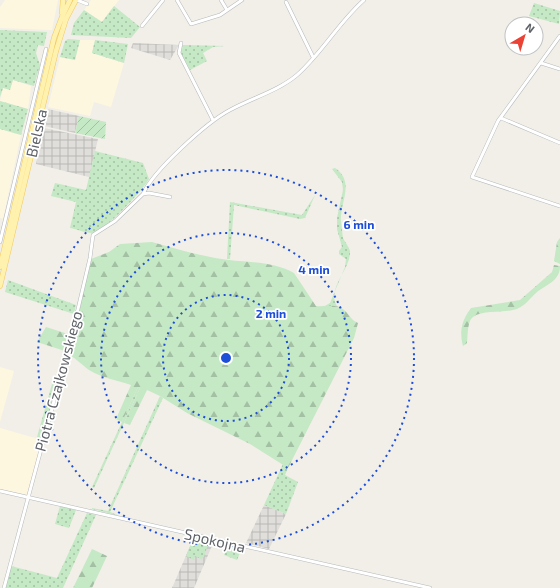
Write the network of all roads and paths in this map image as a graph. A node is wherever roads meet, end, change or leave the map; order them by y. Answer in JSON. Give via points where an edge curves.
{"nodes":[{"id":1,"x":63,"y":0,"type":"edge"},
{"id":2,"x":70,"y":0,"type":"edge"},
{"id":3,"x":76,"y":0,"type":"edge"},
{"id":4,"x":84,"y":0,"type":"edge"},
{"id":5,"x":89,"y":0,"type":"edge"},
{"id":6,"x":163,"y":0,"type":"edge"},
{"id":7,"x":177,"y":0,"type":"edge"},
{"id":8,"x":221,"y":0,"type":"edge"},
{"id":9,"x":242,"y":0,"type":"edge"},
{"id":10,"x":364,"y":0,"type":"edge"},
{"id":11,"x":286,"y":2,"type":"dead end"},
{"id":12,"x":86,"y":4,"type":"junction"},
{"id":13,"x":227,"y":10,"type":"junction"},
{"id":14,"x":62,"y":17,"type":"junction"},
{"id":15,"x":142,"y":26,"type":"dead end"},
{"id":16,"x":560,"y":36,"type":"edge"},
{"id":17,"x":181,"y":43,"type":"dead end"},
{"id":18,"x":46,"y":48,"type":"dead end"},
{"id":19,"x":314,"y":57,"type":"junction"},
{"id":20,"x":541,"y":62,"type":"junction"},
{"id":21,"x":560,"y":69,"type":"edge"},
{"id":22,"x":500,"y":118,"type":"junction"},
{"id":23,"x":213,"y":120,"type":"junction"},
{"id":24,"x":560,"y":143,"type":"edge"},
{"id":25,"x":143,"y":194,"type":"junction"},
{"id":26,"x":170,"y":197,"type":"dead end"},
{"id":27,"x":560,"y":206,"type":"edge"},
{"id":28,"x":0,"y":242,"type":"edge"},
{"id":29,"x":4,"y":246,"type":"junction"},
{"id":30,"x":0,"y":252,"type":"edge"},
{"id":31,"x":2,"y":267,"type":"edge"},
{"id":32,"x":0,"y":286,"type":"edge"},
{"id":33,"x":0,"y":491,"type":"edge"},
{"id":34,"x":27,"y":497,"type":"junction"},
{"id":35,"x":4,"y":588,"type":"edge"},
{"id":36,"x":430,"y":588,"type":"edge"}],
"edges":[{"from":1,"to":14,"type":"main road"},
{"from":2,"to":14,"type":"main road","name":"Bielska"},
{"from":3,"to":12,"type":"street"},
{"from":3,"to":31,"type":"main road","name":"Bielska","via":[[57,45],[18,219]]},
{"from":4,"to":12,"type":"street"},
{"from":5,"to":12,"type":"street"},
{"from":6,"to":15,"type":"street"},
{"from":7,"to":13,"type":"street","via":[[191,24],[213,18]]},
{"from":8,"to":13,"type":"street"},
{"from":9,"to":13,"type":"street"},
{"from":10,"to":19,"type":"street","name":"Piotra Czajkowskiego"},
{"from":11,"to":19,"type":"street"},
{"from":14,"to":29,"type":"main road","name":"Bielska","via":[[49,57]]},
{"from":16,"to":20,"type":"street"},
{"from":17,"to":23,"type":"street","via":[[179,52]]},
{"from":18,"to":28,"type":"street"},
{"from":19,"to":23,"type":"street","name":"Piotra Czajkowskiego","via":[[295,76]]},
{"from":20,"to":21,"type":"street"},
{"from":20,"to":22,"type":"street"},
{"from":22,"to":24,"type":"street"},
{"from":22,"to":27,"type":"street","via":[[472,177]]},
{"from":23,"to":25,"type":"street","name":"Piotra Czajkowskiego","via":[[172,158]]},
{"from":25,"to":26,"type":"street"},
{"from":25,"to":34,"type":"street","name":"Piotra Czajkowskiego","via":[[115,221],[94,235],[74,326]]},
{"from":29,"to":30,"type":"main road"},
{"from":29,"to":31,"type":"main road","name":"Bielska"},
{"from":31,"to":32,"type":"main road"},
{"from":33,"to":34,"type":"street","name":"Spokojna"},
{"from":34,"to":35,"type":"street","name":"Piotra Czajkowskiego"},
{"from":34,"to":36,"type":"street","name":"Spokojna"}]}
